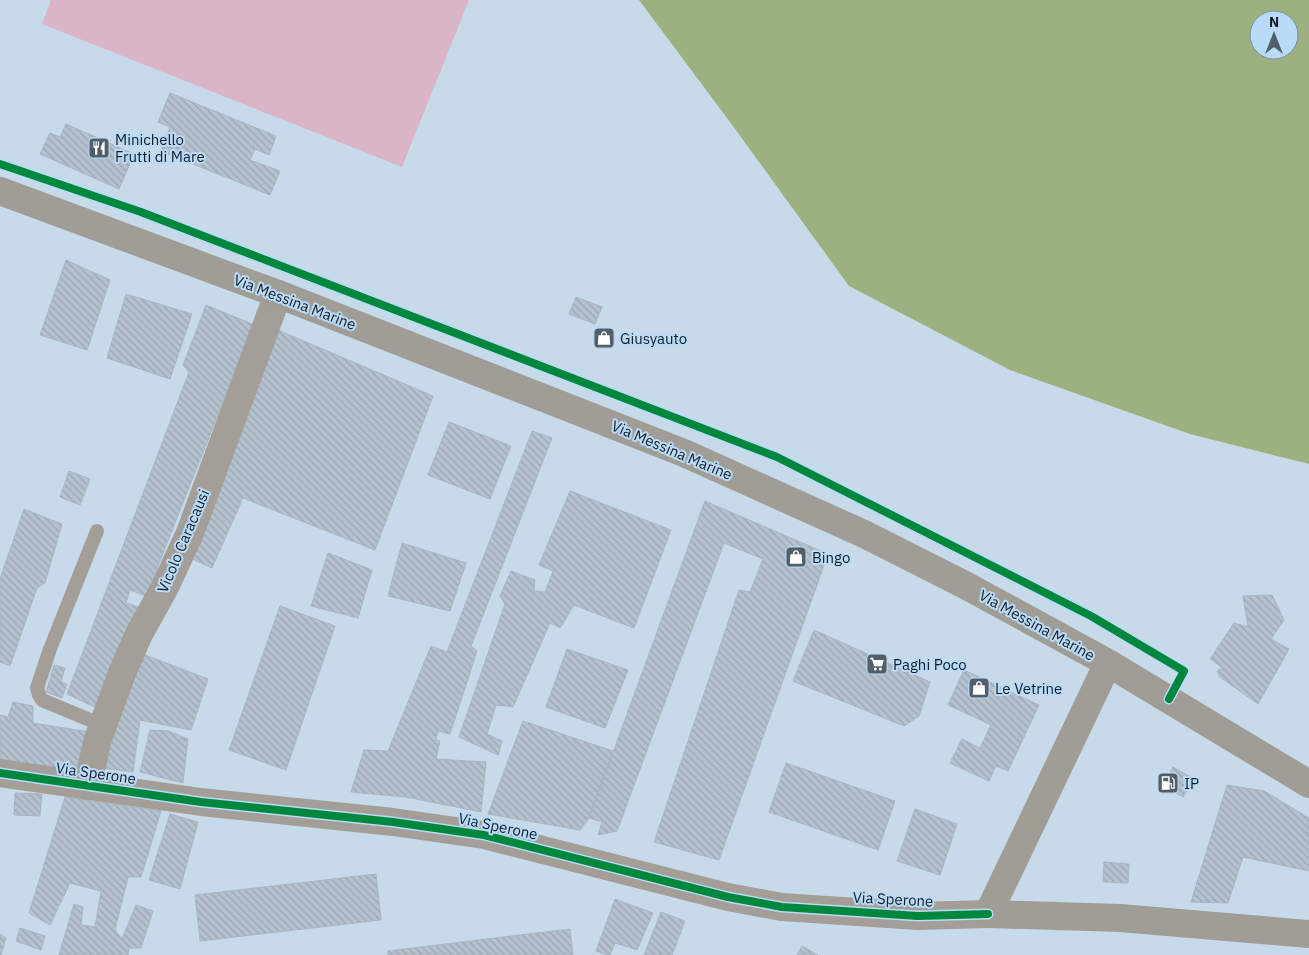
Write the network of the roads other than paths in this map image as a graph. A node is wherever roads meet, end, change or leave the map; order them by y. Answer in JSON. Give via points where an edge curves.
{"nodes":[{"id":1,"x":0,"y":191,"type":"edge"},
{"id":2,"x":278,"y":294,"type":"junction"},
{"id":3,"x":97,"y":531,"type":"dead end"},
{"id":4,"x":1108,"y":663,"type":"junction"},
{"id":5,"x":102,"y":726,"type":"junction"},
{"id":6,"x":0,"y":773,"type":"edge"},
{"id":7,"x":1309,"y":784,"type":"edge"},
{"id":8,"x":87,"y":786,"type":"junction"},
{"id":9,"x":988,"y":914,"type":"junction"},
{"id":10,"x":1309,"y":934,"type":"edge"}],
"edges":[{"from":1,"to":2,"type":"main road","name":"Via Messina Marine"},
{"from":2,"to":4,"type":"main road","name":"Via Messina Marine","via":[[684,453],[864,534]]},
{"from":2,"to":5,"type":"street","name":"Vicolo Caracausi","via":[[190,533],[139,634]]},
{"from":3,"to":5,"type":"lane","via":[[37,688],[42,700]]},
{"from":4,"to":7,"type":"main road","name":"Via Messina Marine"},
{"from":4,"to":9,"type":"main road"},
{"from":5,"to":8,"type":"street","name":"Vicolo Caracausi"},
{"from":6,"to":8,"type":"street","name":"Via Sperone"},
{"from":8,"to":9,"type":"street","name":"Via Sperone","via":[[484,835],[728,897],[782,907],[918,916]]},
{"from":9,"to":10,"type":"main road","name":"Via Sperone","via":[[1120,918]]}]}
